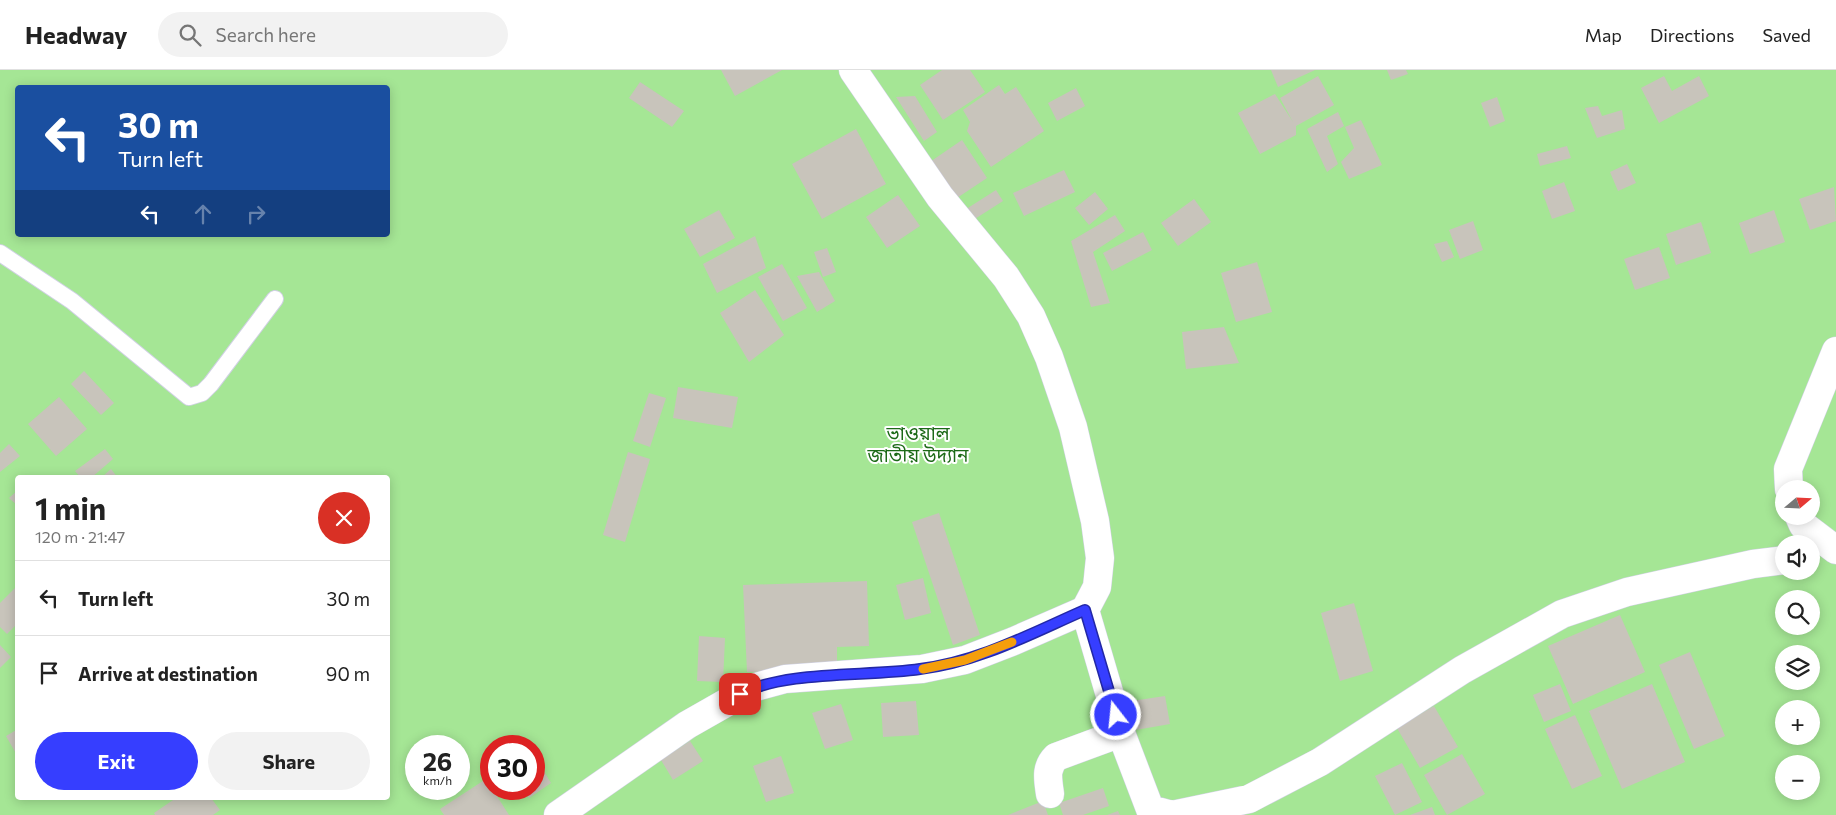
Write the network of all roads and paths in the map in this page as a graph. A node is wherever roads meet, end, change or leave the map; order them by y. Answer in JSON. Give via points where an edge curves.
{"nodes":[{"id":1,"x":853,"y":70,"type":"edge"},
{"id":2,"x":0,"y":253,"type":"edge"},
{"id":3,"x":274,"y":299,"type":"dead end"},
{"id":4,"x":1836,"y":351,"type":"edge"},
{"id":5,"x":1789,"y":480,"type":"edge"},
{"id":6,"x":1802,"y":525,"type":"edge"},
{"id":7,"x":1836,"y":552,"type":"edge"},
{"id":8,"x":1820,"y":555,"type":"edge"},
{"id":9,"x":1775,"y":561,"type":"edge"},
{"id":10,"x":1085,"y":610,"type":"junction"},
{"id":11,"x":1121,"y":733,"type":"junction"},
{"id":12,"x":1050,"y":794,"type":"dead end"},
{"id":13,"x":558,"y":815,"type":"edge"}],
"edges":[{"from":1,"to":10,"type":"street","via":[[940,197],[1006,278],[1031,316],[1046,348],[1072,427],[1095,521],[1100,558],[1097,587]]},
{"from":2,"to":3,"type":"lane","via":[[72,301],[189,397],[202,394],[211,384]]},
{"from":4,"to":5,"type":"street","via":[[1788,469]]},
{"from":6,"to":7,"type":"street"},
{"from":7,"to":8,"type":"street"},
{"from":9,"to":11,"type":"street","via":[[1627,592],[1562,614],[1462,670],[1320,762],[1249,799],[1172,815],[1150,809]]},
{"from":10,"to":11,"type":"street"},
{"from":10,"to":13,"type":"street","via":[[965,660],[922,669],[785,680],[752,688],[687,725]]},
{"from":11,"to":12,"type":"street","via":[[1056,757],[1047,774]]}]}
